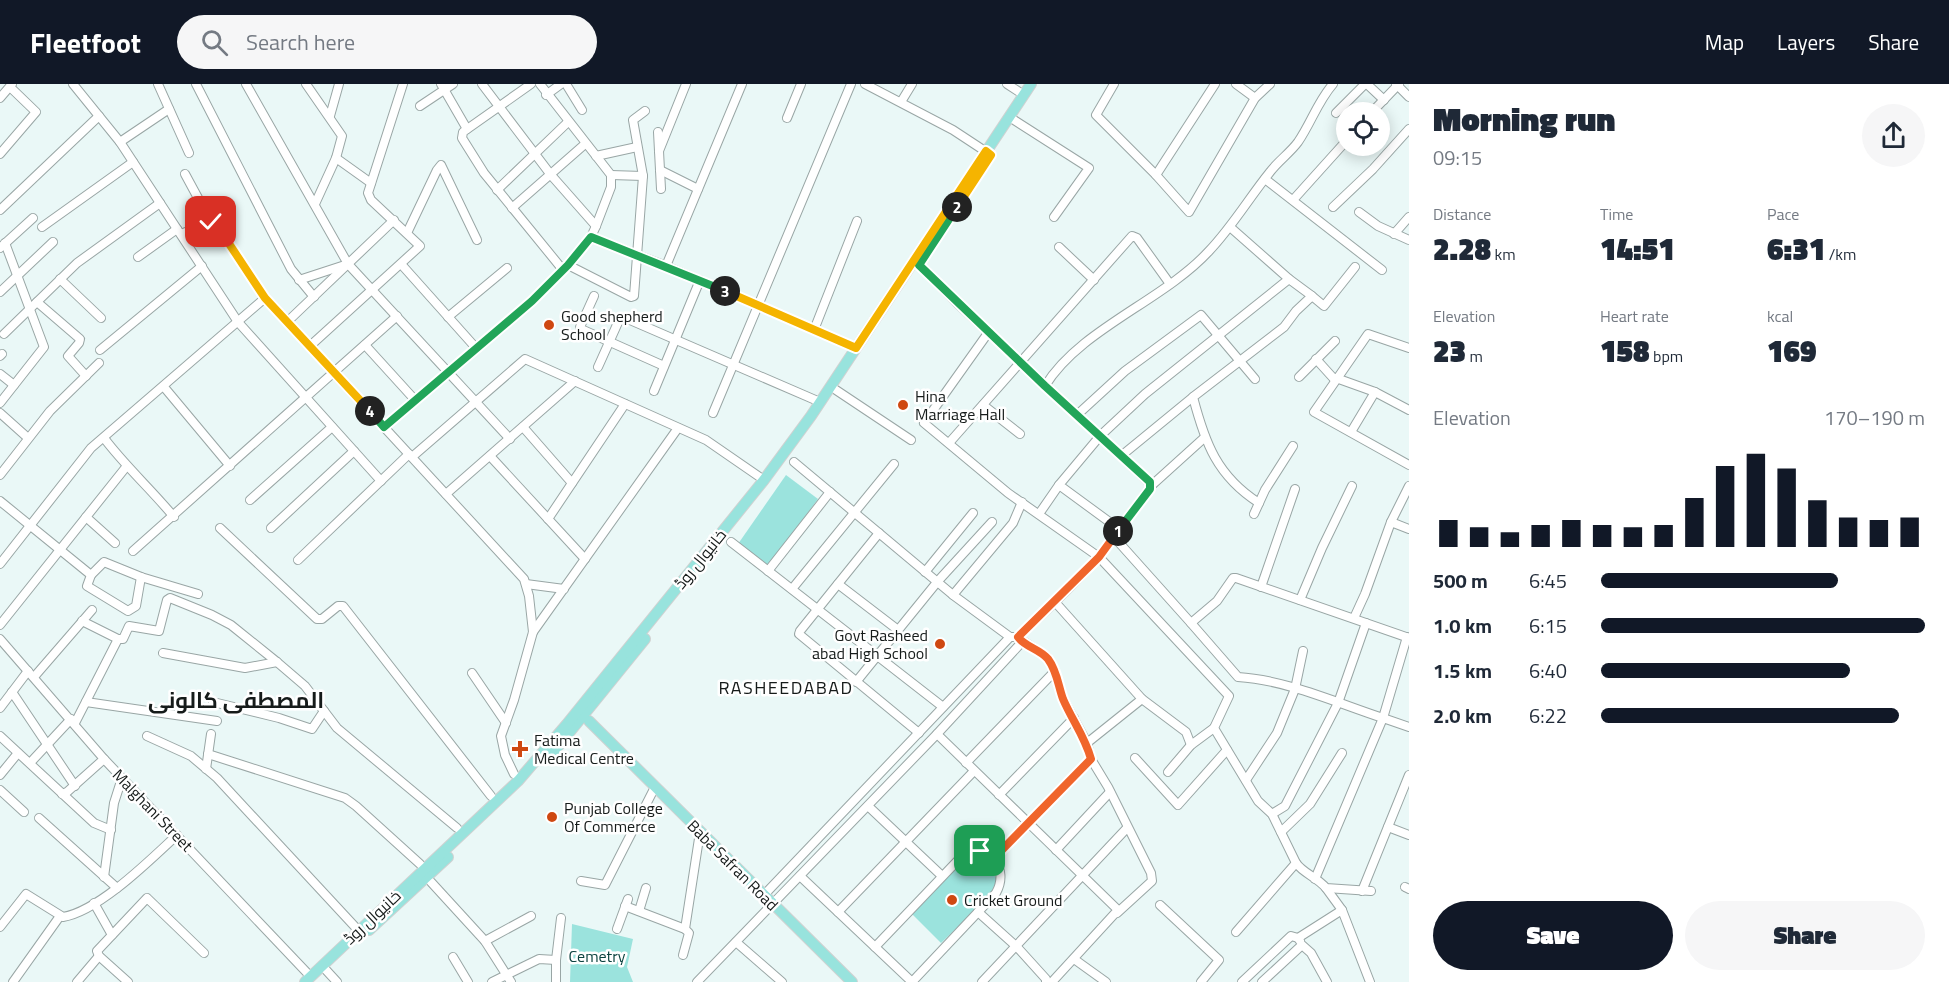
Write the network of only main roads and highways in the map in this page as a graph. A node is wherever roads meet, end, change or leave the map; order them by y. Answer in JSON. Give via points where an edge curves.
{"nodes":[{"id":1,"x":1031,"y":84,"type":"edge"},
{"id":2,"x":1039,"y":84,"type":"edge"},
{"id":3,"x":989,"y":153,"type":"junction"},
{"id":4,"x":589,"y":722,"type":"dead end"},
{"id":5,"x":310,"y":980,"type":"edge"},
{"id":6,"x":852,"y":982,"type":"edge"}],
"edges":[{"from":1,"to":3,"type":"main road","name":"خانیوال روڈ"},
{"from":2,"to":3,"type":"main road","name":"خانیوال روڈ"},
{"from":3,"to":5,"type":"main road","name":"خانیوال روڈ","via":[[764,480],[567,724],[518,781]]},
{"from":3,"to":5,"type":"main road","name":"خانیوال روڈ","via":[[836,390],[777,472],[550,756],[503,805],[326,970]]},
{"from":4,"to":6,"type":"main road","name":"Baba Safran Road"}]}
